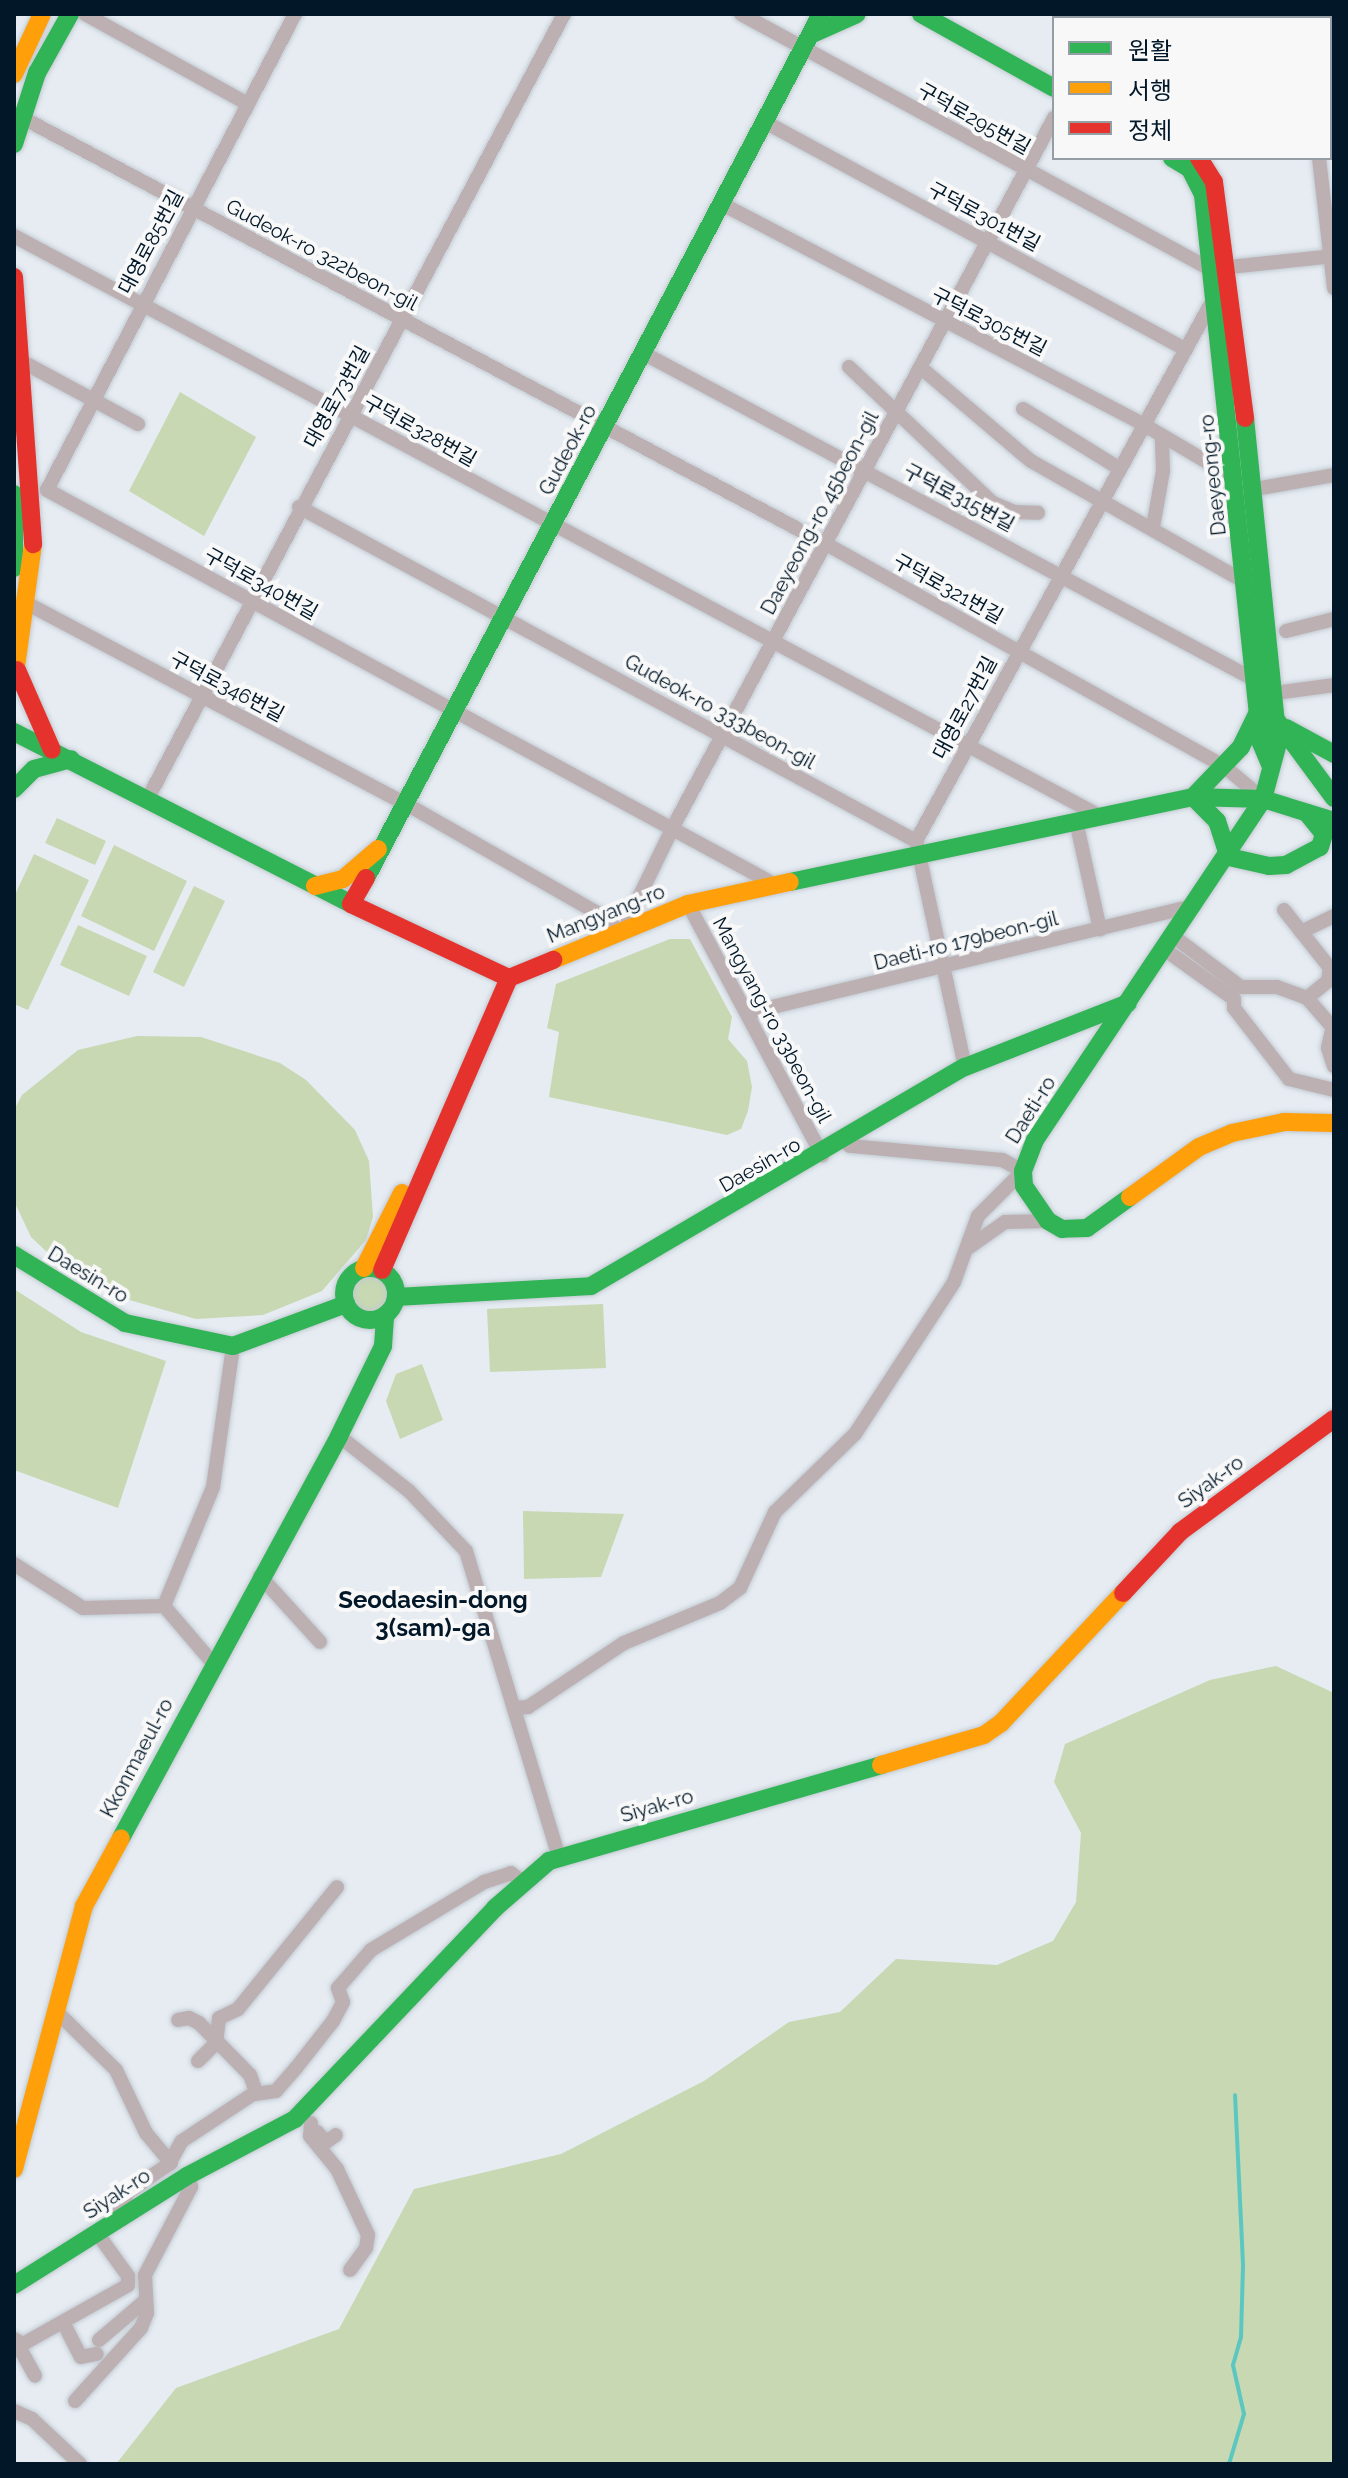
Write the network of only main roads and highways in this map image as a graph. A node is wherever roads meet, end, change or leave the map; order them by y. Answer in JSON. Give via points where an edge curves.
{"nodes":[{"id":1,"x":42,"y":14,"type":"edge"},
{"id":2,"x":55,"y":14,"type":"edge"},
{"id":3,"x":70,"y":14,"type":"edge"},
{"id":4,"x":857,"y":14,"type":"edge"},
{"id":5,"x":921,"y":14,"type":"edge"},
{"id":6,"x":949,"y":14,"type":"edge"},
{"id":7,"x":814,"y":27,"type":"edge"},
{"id":8,"x":37,"y":73,"type":"junction"},
{"id":9,"x":1052,"y":73,"type":"edge"},
{"id":10,"x":14,"y":74,"type":"edge"},
{"id":11,"x":1052,"y":87,"type":"edge"},
{"id":12,"x":14,"y":144,"type":"edge"},
{"id":13,"x":1195,"y":162,"type":"edge"},
{"id":14,"x":1219,"y":268,"type":"junction"},
{"id":15,"x":14,"y":277,"type":"edge"},
{"id":16,"x":22,"y":475,"type":"edge"},
{"id":17,"x":31,"y":492,"type":"edge"},
{"id":18,"x":14,"y":568,"type":"edge"},
{"id":19,"x":16,"y":676,"type":"edge"},
{"id":20,"x":1258,"y":710,"type":"junction"},
{"id":21,"x":1277,"y":720,"type":"junction"},
{"id":22,"x":14,"y":732,"type":"edge"},
{"id":23,"x":52,"y":750,"type":"junction"},
{"id":24,"x":1334,"y":754,"type":"edge"},
{"id":25,"x":71,"y":759,"type":"junction"},
{"id":26,"x":1270,"y":764,"type":"junction"},
{"id":27,"x":14,"y":789,"type":"edge"},
{"id":28,"x":1193,"y":797,"type":"junction"},
{"id":29,"x":1334,"y":798,"type":"edge"},
{"id":30,"x":1263,"y":799,"type":"junction"},
{"id":31,"x":1307,"y":813,"type":"junction"},
{"id":32,"x":1334,"y":821,"type":"edge"},
{"id":33,"x":389,"y":838,"type":"junction"},
{"id":34,"x":1229,"y":857,"type":"junction"},
{"id":35,"x":315,"y":886,"type":"junction"},
{"id":36,"x":351,"y":904,"type":"junction"},
{"id":37,"x":509,"y":978,"type":"junction"},
{"id":38,"x":1128,"y":1003,"type":"junction"},
{"id":39,"x":1334,"y":1123,"type":"edge"},
{"id":40,"x":14,"y":1255,"type":"edge"},
{"id":41,"x":373,"y":1269,"type":"junction"},
{"id":42,"x":345,"y":1295,"type":"junction"},
{"id":43,"x":396,"y":1297,"type":"junction"},
{"id":44,"x":385,"y":1315,"type":"junction"},
{"id":45,"x":364,"y":1319,"type":"junction"},
{"id":46,"x":359,"y":1390,"type":"junction"},
{"id":47,"x":1334,"y":1419,"type":"edge"},
{"id":48,"x":14,"y":2169,"type":"edge"},
{"id":49,"x":14,"y":2285,"type":"edge"}],
"edges":[{"from":1,"to":10,"type":"main road"},
{"from":2,"to":8,"type":"main road"},
{"from":3,"to":8,"type":"main road"},
{"from":4,"to":7,"type":"main road"},
{"from":5,"to":11,"type":"main road"},
{"from":6,"to":9,"type":"main road"},
{"from":7,"to":33,"type":"main road","name":"Gudeok-ro"},
{"from":8,"to":12,"type":"main road"},
{"from":13,"to":14,"type":"main road","name":"Daeyeong-ro"},
{"from":14,"to":20,"type":"main road","name":"Daeyeong-ro","via":[[1214,298]]},
{"from":14,"to":21,"type":"main road","name":"Daeyeong-ro","via":[[1255,489]]},
{"from":15,"to":16,"type":"main road"},
{"from":16,"to":17,"type":"main road"},
{"from":17,"to":18,"type":"main road"},
{"from":17,"to":19,"type":"main road","via":[[34,558]]},
{"from":19,"to":23,"type":"main road"},
{"from":20,"to":26,"type":"main road","name":"Daeyeong-ro","via":[[1261,743]]},
{"from":20,"to":28,"type":"main road","via":[[1249,734],[1225,767]]},
{"from":21,"to":24,"type":"main road"},
{"from":21,"to":26,"type":"main road","name":"Daeyeong-ro","via":[[1278,743]]},
{"from":21,"to":29,"type":"main road"},
{"from":22,"to":23,"type":"main road"},
{"from":23,"to":25,"type":"main road"},
{"from":25,"to":27,"type":"main road","via":[[34,769]]},
{"from":25,"to":35,"type":"main road"},
{"from":26,"to":30,"type":"main road","name":"Daeyeong-ro"},
{"from":28,"to":30,"type":"main road","name":"Mangyang-ro"},
{"from":28,"to":34,"type":"main road","via":[[1217,821]]},
{"from":28,"to":37,"type":"main road","name":"Mangyang-ro","via":[[917,848],[688,904]]},
{"from":30,"to":31,"type":"main road","name":"Mangyang-ro"},
{"from":30,"to":34,"type":"main road","name":"Daeti-ro"},
{"from":31,"to":32,"type":"main road","name":"Mangyang-ro"},
{"from":31,"to":34,"type":"main road","via":[[1324,834],[1311,853],[1279,865]]},
{"from":33,"to":35,"type":"main road","via":[[352,874]]},
{"from":33,"to":36,"type":"main road","name":"Gudeok-ro"},
{"from":34,"to":38,"type":"main road","name":"Daeti-ro"},
{"from":35,"to":36,"type":"main road"},
{"from":36,"to":37,"type":"main road"},
{"from":37,"to":41,"type":"main road","via":[[450,1109],[441,1142]]},
{"from":38,"to":39,"type":"main road","name":"Daeti-ro","via":[[1035,1140],[1023,1171],[1028,1197],[1048,1221],[1071,1230],[1101,1223],[1199,1147],[1232,1133],[1284,1122]]},
{"from":38,"to":43,"type":"main road","name":"Daesin-ro","via":[[965,1067],[591,1286]]},
{"from":40,"to":42,"type":"main road","name":"Daesin-ro","via":[[125,1323],[233,1346]]},
{"from":41,"to":42,"type":"main road"},
{"from":41,"to":43,"type":"main road","via":[[395,1286]]},
{"from":42,"to":45,"type":"main road"},
{"from":43,"to":44,"type":"main road","name":"Kkonmaeul-ro"},
{"from":44,"to":45,"type":"main road"},
{"from":44,"to":46,"type":"main road","name":"Kkonmaeul-ro","via":[[383,1346]]},
{"from":45,"to":46,"type":"main road","name":"Kkonmaeul-ro","via":[[370,1346]]},
{"from":46,"to":48,"type":"main road","name":"Kkonmaeul-ro","via":[[84,1906]]},
{"from":47,"to":49,"type":"main road","name":"Siyak-ro","via":[[1180,1532],[984,1735],[559,1857],[524,1883],[305,2119],[189,2175]]}]}
